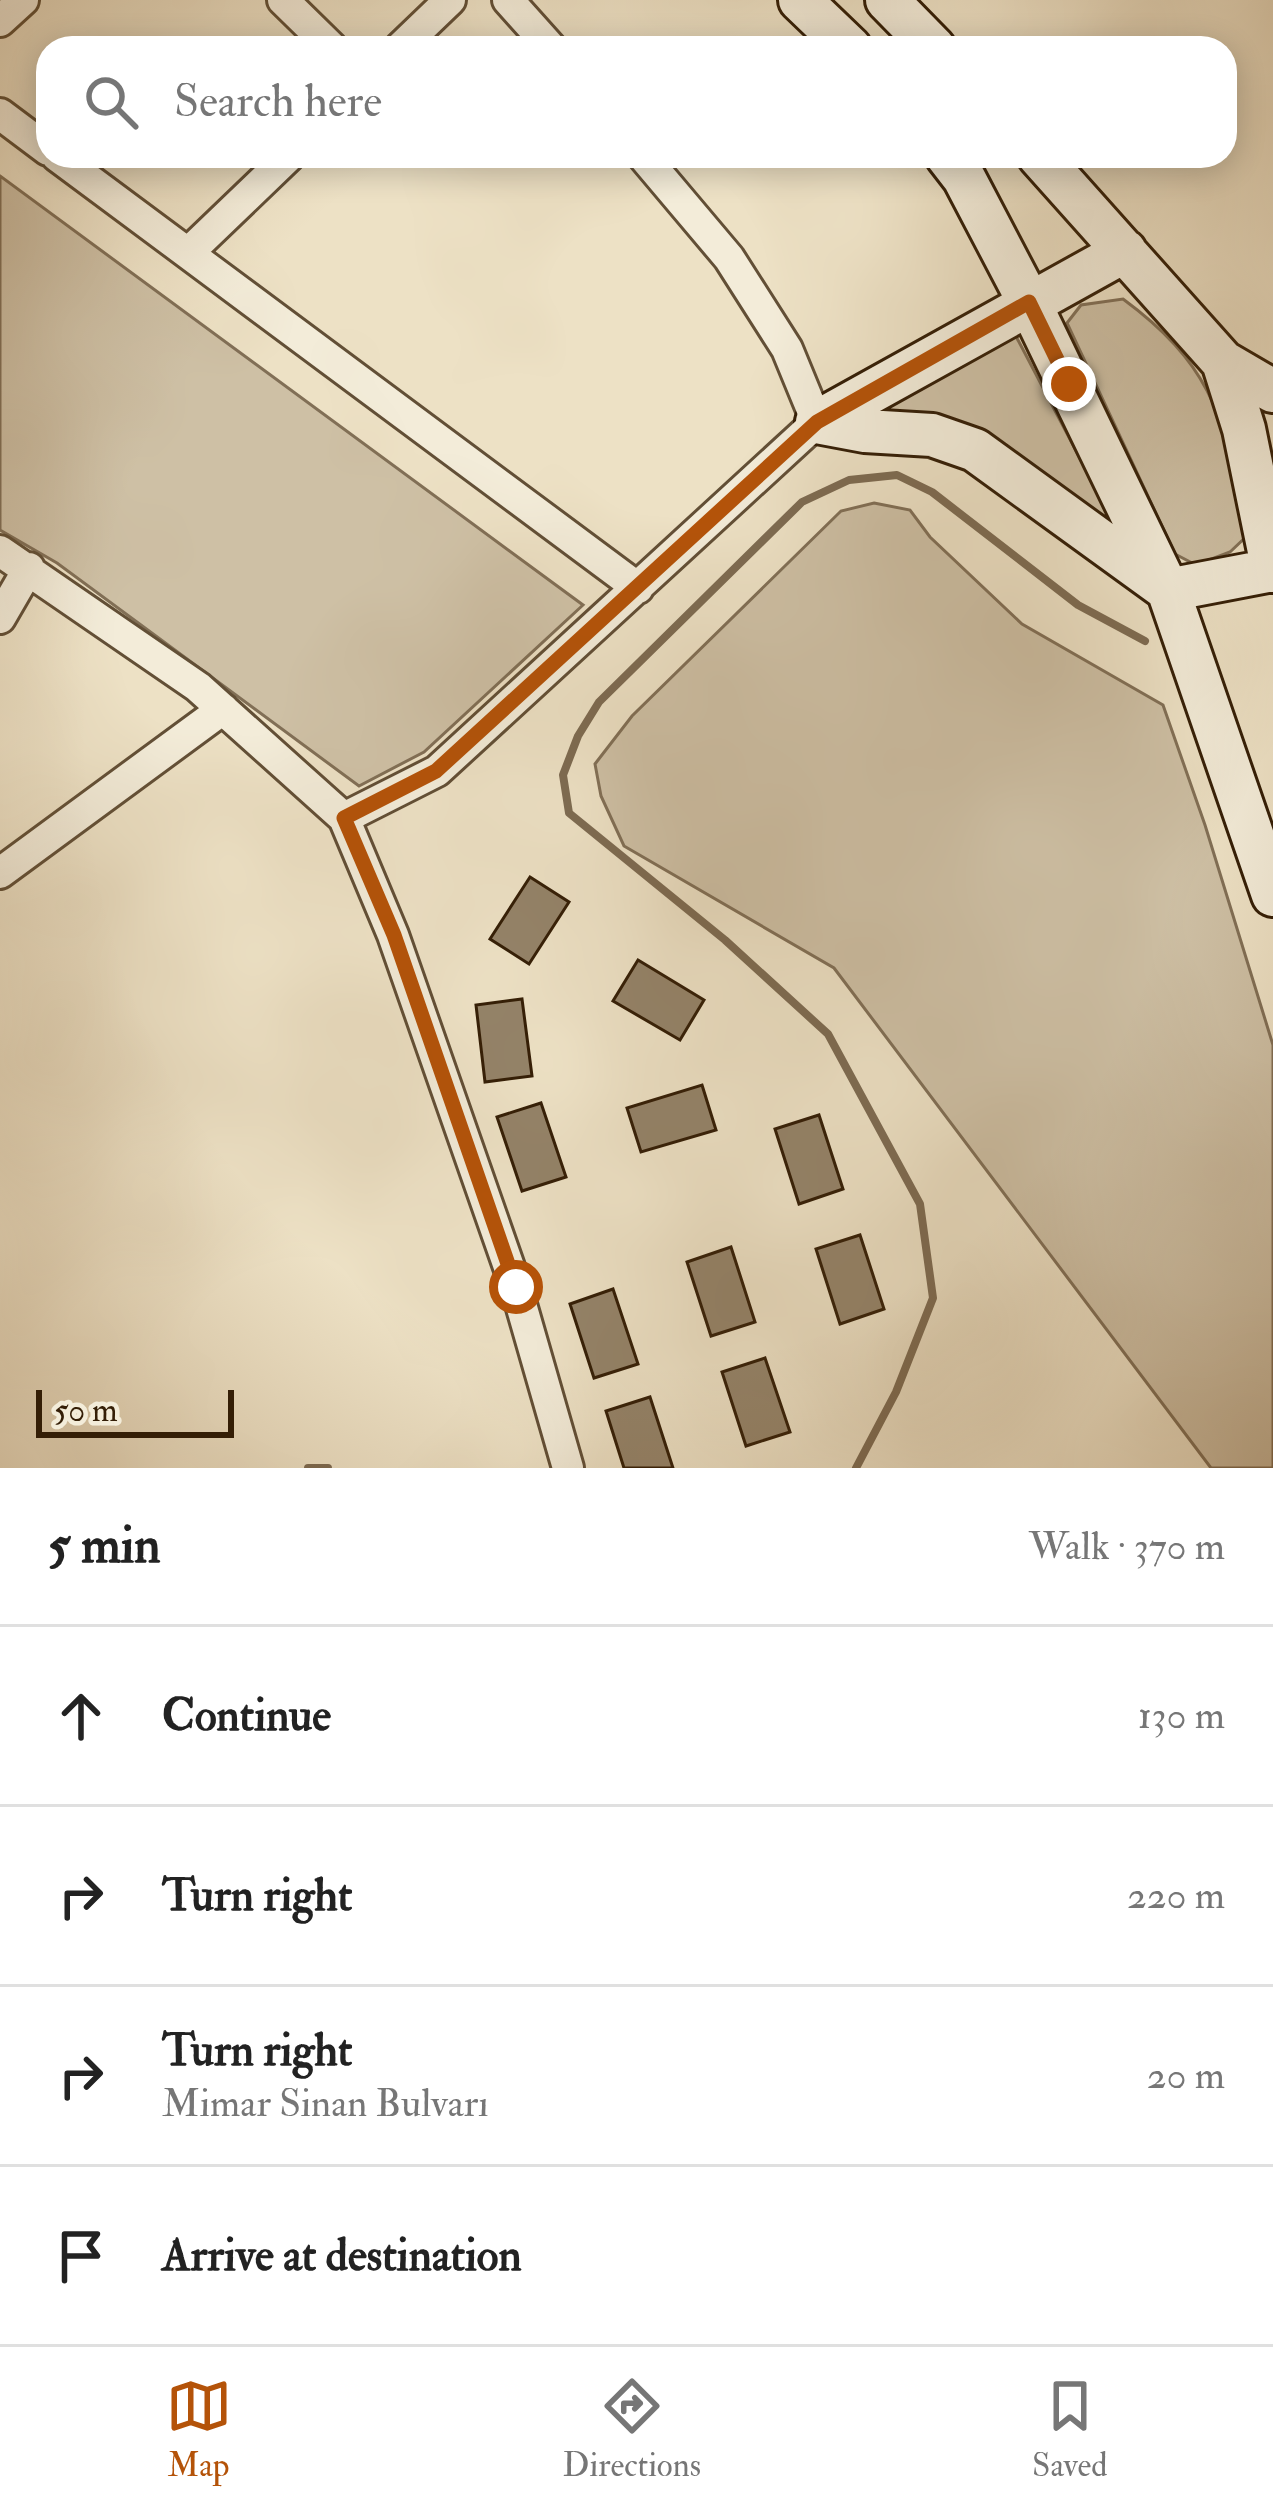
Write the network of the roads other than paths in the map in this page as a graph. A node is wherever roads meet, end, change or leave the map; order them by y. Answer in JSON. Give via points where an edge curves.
{"nodes":[{"id":1,"x":23,"y":0,"type":"edge"},
{"id":2,"x":284,"y":0,"type":"edge"},
{"id":3,"x":450,"y":0,"type":"edge"},
{"id":4,"x":508,"y":0,"type":"edge"},
{"id":5,"x":800,"y":0,"type":"edge"},
{"id":6,"x":887,"y":0,"type":"edge"},
{"id":7,"x":0,"y":21,"type":"edge"},
{"id":8,"x":320,"y":36,"type":"edge"},
{"id":9,"x":412,"y":36,"type":"edge"},
{"id":10,"x":540,"y":36,"type":"edge"},
{"id":11,"x":838,"y":36,"type":"edge"},
{"id":12,"x":922,"y":36,"type":"edge"},
{"id":13,"x":0,"y":114,"type":"edge"},
{"id":14,"x":36,"y":141,"type":"edge"},
{"id":15,"x":73,"y":168,"type":"edge"},
{"id":16,"x":277,"y":168,"type":"edge"},
{"id":17,"x":653,"y":168,"type":"edge"},
{"id":18,"x":956,"y":168,"type":"edge"},
{"id":19,"x":1051,"y":168,"type":"edge"},
{"id":20,"x":1125,"y":251,"type":"junction"},
{"id":21,"x":188,"y":253,"type":"junction"},
{"id":22,"x":1029,"y":302,"type":"junction"},
{"id":23,"x":1223,"y":362,"type":"junction"},
{"id":24,"x":1273,"y":391,"type":"edge"},
{"id":25,"x":817,"y":422,"type":"junction"},
{"id":26,"x":0,"y":551,"type":"edge"},
{"id":27,"x":29,"y":568,"type":"junction"},
{"id":28,"x":1273,"y":571,"type":"edge"},
{"id":29,"x":638,"y":588,"type":"junction"},
{"id":30,"x":1168,"y":590,"type":"junction"},
{"id":31,"x":0,"y":618,"type":"edge"},
{"id":32,"x":224,"y":709,"type":"junction"},
{"id":33,"x":344,"y":818,"type":"junction"},
{"id":34,"x":0,"y":873,"type":"edge"},
{"id":35,"x":1273,"y":895,"type":"edge"},
{"id":36,"x":568,"y":1468,"type":"edge"}],
"edges":[{"from":1,"to":7,"type":"street"},
{"from":2,"to":8,"type":"street"},
{"from":3,"to":9,"type":"street"},
{"from":4,"to":10,"type":"street"},
{"from":5,"to":11,"type":"main road"},
{"from":6,"to":12,"type":"main road"},
{"from":13,"to":14,"type":"street"},
{"from":15,"to":21,"type":"street"},
{"from":16,"to":21,"type":"street"},
{"from":17,"to":25,"type":"street","via":[[729,258],[787,349]]},
{"from":18,"to":22,"type":"main road"},
{"from":19,"to":20,"type":"main road"},
{"from":20,"to":22,"type":"main road"},
{"from":20,"to":23,"type":"main road"},
{"from":21,"to":29,"type":"street"},
{"from":22,"to":25,"type":"main road"},
{"from":22,"to":30,"type":"main road"},
{"from":23,"to":24,"type":"main road"},
{"from":23,"to":28,"type":"main road"},
{"from":25,"to":29,"type":"street"},
{"from":25,"to":30,"type":"main road","via":[[932,435],[975,450]]},
{"from":26,"to":27,"type":"street"},
{"from":27,"to":31,"type":"street"},
{"from":27,"to":32,"type":"street"},
{"from":28,"to":30,"type":"main road"},
{"from":29,"to":33,"type":"street","via":[[436,771]]},
{"from":30,"to":35,"type":"main road"},
{"from":32,"to":33,"type":"street"},
{"from":32,"to":34,"type":"street"},
{"from":33,"to":36,"type":"street","via":[[394,935],[516,1287]]}]}
